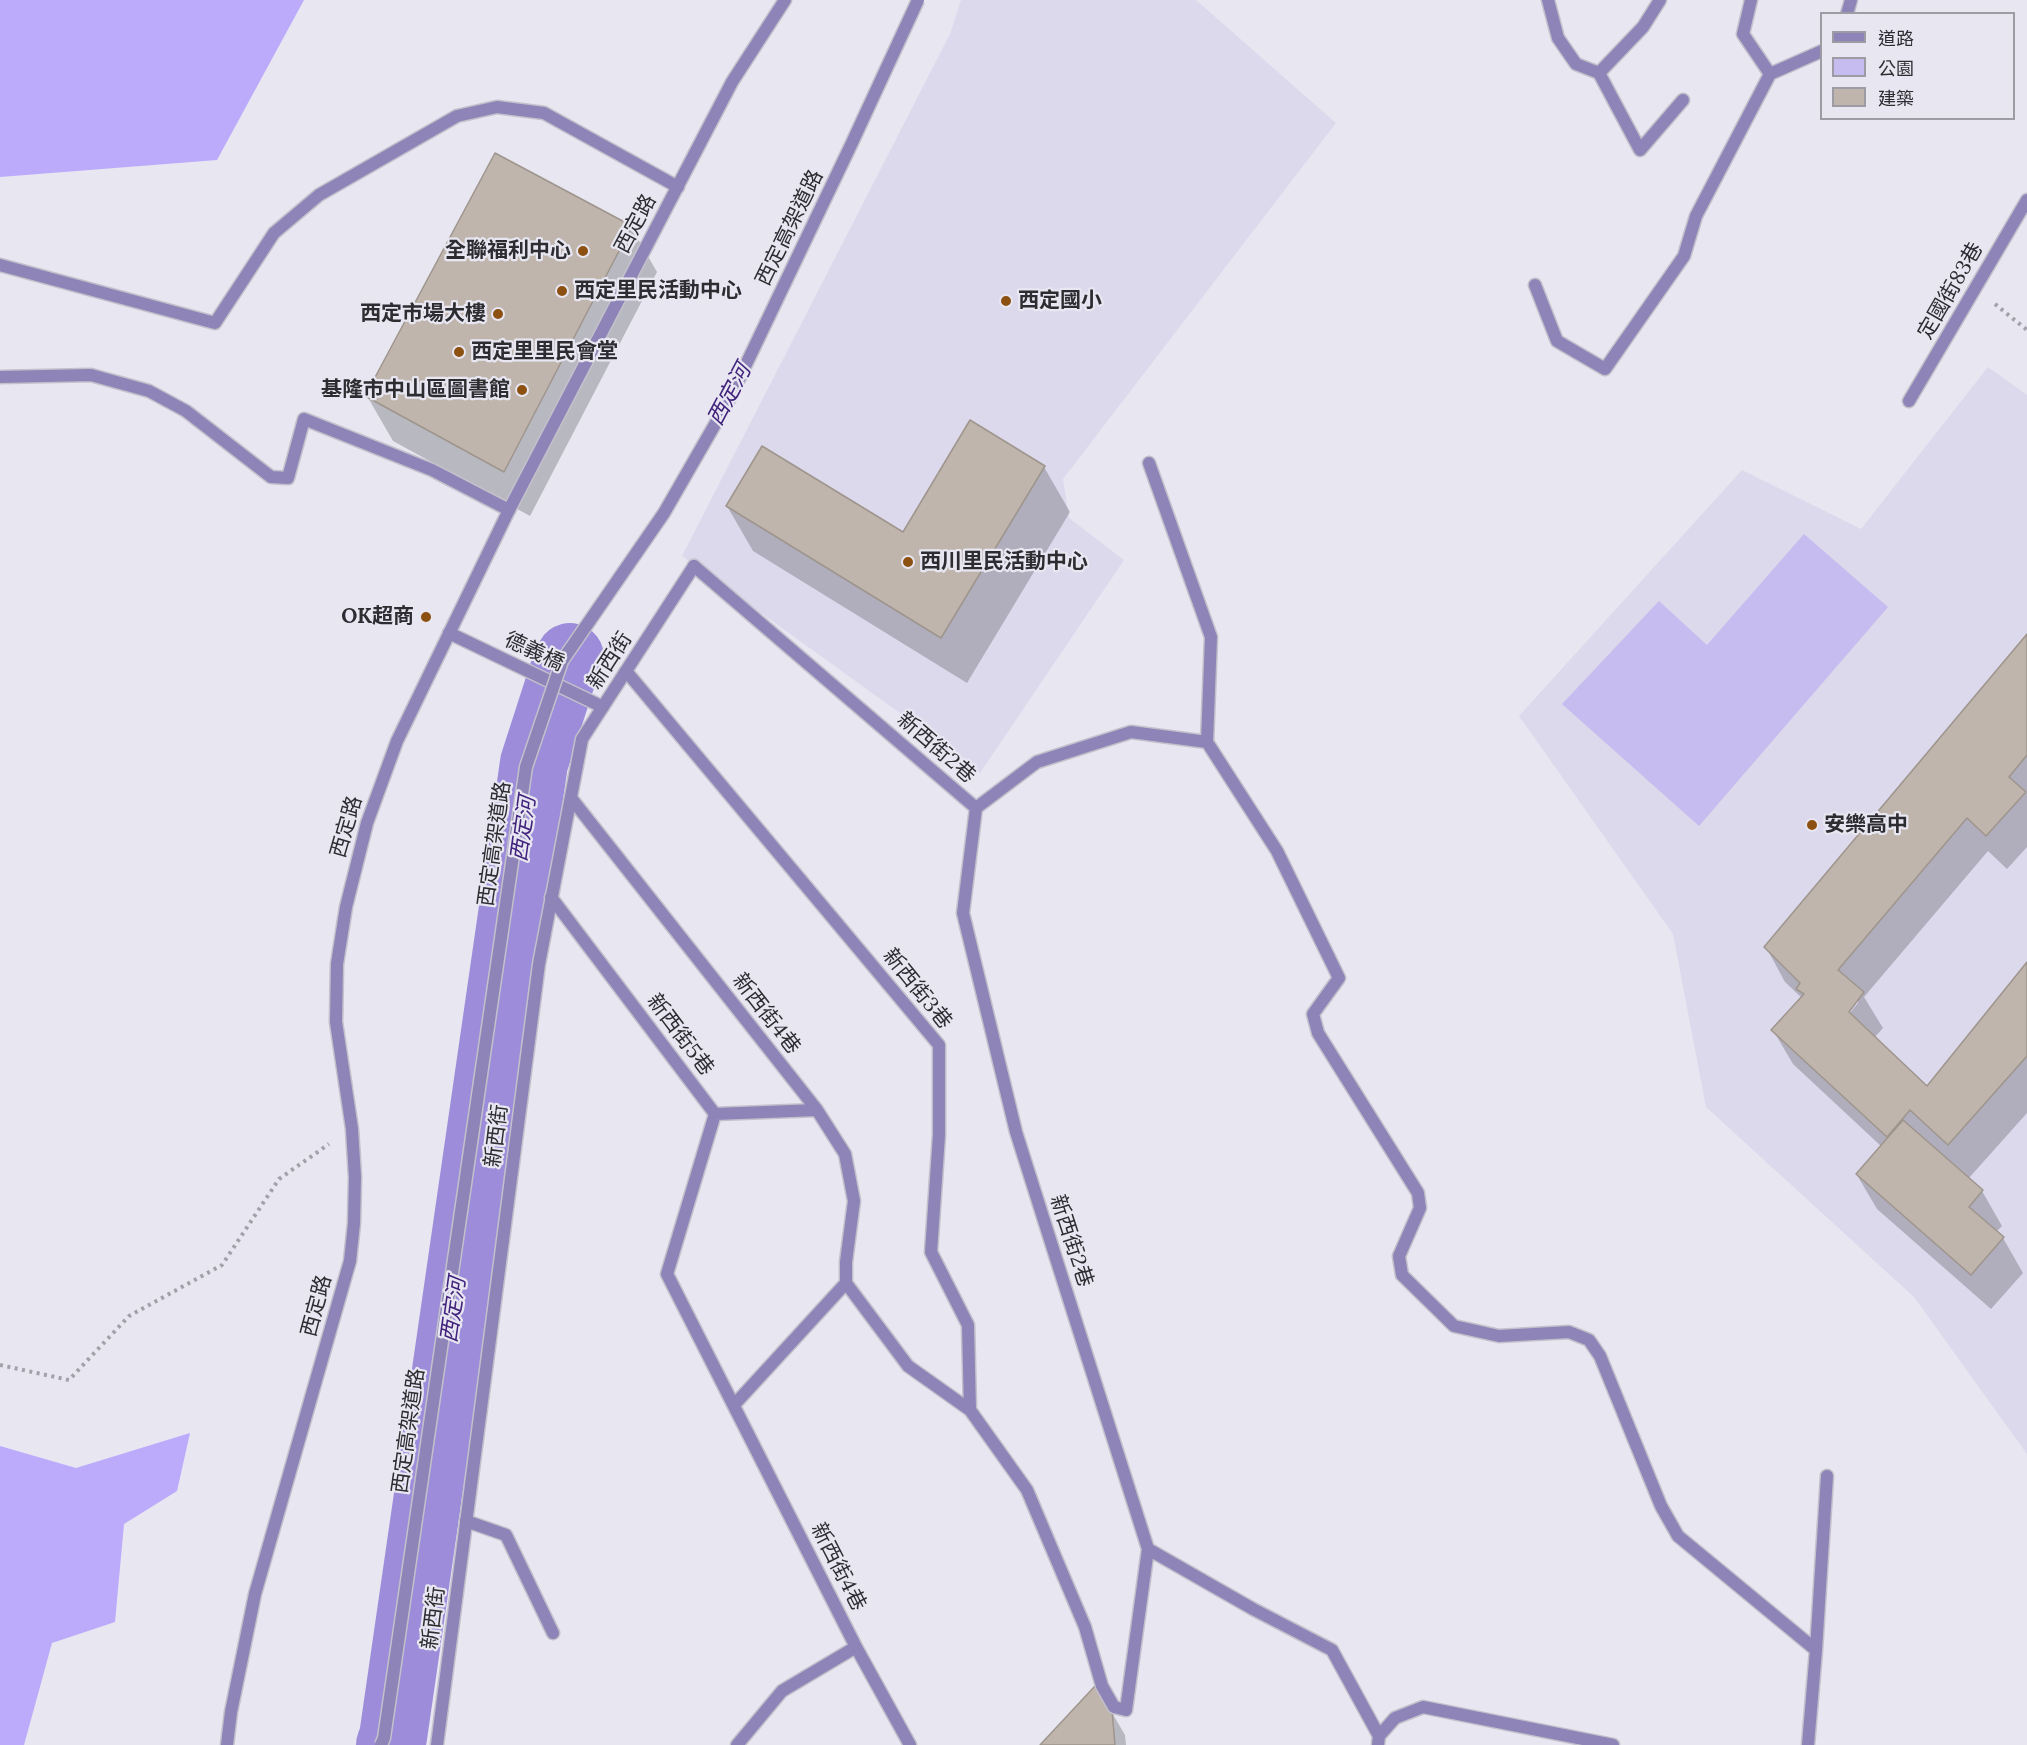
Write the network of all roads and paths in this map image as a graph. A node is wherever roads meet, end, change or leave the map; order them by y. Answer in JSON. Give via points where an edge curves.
{"nodes":[{"id":1,"x":785,"y":0,"type":"edge"},
{"id":2,"x":918,"y":0,"type":"edge"},
{"id":3,"x":1548,"y":0,"type":"edge"},
{"id":4,"x":1660,"y":0,"type":"edge"},
{"id":5,"x":1751,"y":0,"type":"edge"},
{"id":6,"x":1820,"y":51,"type":"edge"},
{"id":7,"x":1599,"y":73,"type":"junction"},
{"id":8,"x":1770,"y":74,"type":"junction"},
{"id":9,"x":1683,"y":100,"type":"dead end"},
{"id":10,"x":678,"y":187,"type":"junction"},
{"id":11,"x":2027,"y":200,"type":"edge"},
{"id":12,"x":0,"y":265,"type":"edge"},
{"id":13,"x":1534,"y":285,"type":"dead end"},
{"id":14,"x":1975,"y":289,"type":"junction"},
{"id":15,"x":2027,"y":330,"type":"edge"},
{"id":16,"x":0,"y":377,"type":"edge"},
{"id":17,"x":1909,"y":401,"type":"dead end"},
{"id":18,"x":1149,"y":463,"type":"dead end"},
{"id":19,"x":509,"y":510,"type":"junction"},
{"id":20,"x":694,"y":566,"type":"joint"},
{"id":21,"x":449,"y":633,"type":"junction"},
{"id":22,"x":626,"y":671,"type":"junction"},
{"id":23,"x":603,"y":706,"type":"junction"},
{"id":24,"x":1207,"y":742,"type":"junction"},
{"id":25,"x":571,"y":798,"type":"junction"},
{"id":26,"x":976,"y":808,"type":"junction"},
{"id":27,"x":551,"y":897,"type":"junction"},
{"id":28,"x":817,"y":1110,"type":"junction"},
{"id":29,"x":715,"y":1114,"type":"junction"},
{"id":30,"x":352,"y":1129,"type":"junction"},
{"id":31,"x":846,"y":1283,"type":"junction"},
{"id":32,"x":0,"y":1365,"type":"edge"},
{"id":33,"x":734,"y":1405,"type":"junction"},
{"id":34,"x":970,"y":1410,"type":"junction"},
{"id":35,"x":1827,"y":1476,"type":"dead end"},
{"id":36,"x":466,"y":1521,"type":"junction"},
{"id":37,"x":1148,"y":1549,"type":"junction"},
{"id":38,"x":553,"y":1633,"type":"dead end"},
{"id":39,"x":856,"y":1647,"type":"junction"},
{"id":40,"x":1816,"y":1650,"type":"junction"},
{"id":41,"x":1378,"y":1741,"type":"edge"},
{"id":42,"x":228,"y":1745,"type":"edge"},
{"id":43,"x":381,"y":1745,"type":"edge"},
{"id":44,"x":437,"y":1745,"type":"edge"},
{"id":45,"x":737,"y":1745,"type":"edge"},
{"id":46,"x":910,"y":1745,"type":"edge"},
{"id":47,"x":1613,"y":1745,"type":"edge"},
{"id":48,"x":1808,"y":1745,"type":"edge"}],
"edges":[{"from":1,"to":10,"type":"street","name":"西定路","via":[[732,82]]},
{"from":2,"to":43,"type":"street","name":"西定高架道路","bridge":true,"via":[[729,400],[664,513],[562,662],[526,767]]},
{"from":3,"to":7,"type":"street","via":[[1558,38],[1576,64]]},
{"from":4,"to":7,"type":"street","via":[[1644,27]]},
{"from":5,"to":8,"type":"street","via":[[1743,34]]},
{"from":6,"to":8,"type":"street"},
{"from":7,"to":9,"type":"street","via":[[1640,150]]},
{"from":8,"to":13,"type":"street","via":[[1696,216],[1684,256],[1605,369],[1557,341]]},
{"from":10,"to":12,"type":"street","via":[[544,113],[497,107],[457,116],[319,195],[274,233],[215,323]]},
{"from":10,"to":19,"type":"street","name":"西定路"},
{"from":11,"to":14,"type":"street","name":"定國街83巷"},
{"from":14,"to":15,"type":"path"},
{"from":14,"to":17,"type":"street","name":"定國街83巷"},
{"from":16,"to":19,"type":"street","via":[[91,375],[149,391],[186,411],[271,477],[288,478],[304,419],[432,470]]},
{"from":18,"to":24,"type":"street","via":[[1211,636]]},
{"from":19,"to":21,"type":"street","name":"西定路"},
{"from":20,"to":22,"type":"street","name":"新西街"},
{"from":20,"to":26,"type":"street","name":"新西街2巷"},
{"from":21,"to":23,"type":"street","name":"德義橋"},
{"from":21,"to":30,"type":"street","name":"西定路","via":[[397,741],[367,823],[346,907],[337,964],[336,1022]]},
{"from":22,"to":23,"type":"street","name":"新西街"},
{"from":22,"to":34,"type":"street","name":"新西街3巷","via":[[939,1045],[939,1135],[931,1252],[968,1325]]},
{"from":23,"to":25,"type":"street","name":"新西街","via":[[582,739]]},
{"from":24,"to":26,"type":"street","via":[[1131,732],[1037,762]]},
{"from":24,"to":40,"type":"street","via":[[1277,852],[1339,978],[1313,1014],[1318,1033],[1418,1192],[1420,1208],[1399,1256],[1402,1275],[1454,1326],[1499,1336],[1569,1332],[1589,1340],[1600,1356],[1677,1536]]},
{"from":25,"to":27,"type":"street","name":"新西街"},
{"from":25,"to":28,"type":"street","name":"新西街4巷"},
{"from":26,"to":37,"type":"street","name":"新西街2巷","via":[[963,913],[1016,1132]]},
{"from":27,"to":29,"type":"street","name":"新西街5巷"},
{"from":27,"to":36,"type":"street","name":"新西街"},
{"from":28,"to":29,"type":"street"},
{"from":28,"to":31,"type":"street","name":"新西街4巷","via":[[844,1154],[854,1201]]},
{"from":29,"to":33,"type":"street","name":"新西街4巷","via":[[667,1274]]},
{"from":30,"to":32,"type":"path","via":[[279,1179],[222,1265],[129,1316],[69,1380]]},
{"from":30,"to":42,"type":"street","name":"西定路","via":[[355,1177],[350,1261],[255,1594]]},
{"from":31,"to":33,"type":"street"},
{"from":31,"to":34,"type":"street","via":[[908,1366]]},
{"from":33,"to":39,"type":"street","name":"新西街4巷"},
{"from":34,"to":37,"type":"street","name":"新西街2巷","via":[[1027,1490],[1085,1627],[1102,1686],[1114,1707],[1126,1710]]},
{"from":35,"to":40,"type":"street"},
{"from":36,"to":38,"type":"street","via":[[506,1535]]},
{"from":36,"to":44,"type":"street","name":"新西街"},
{"from":37,"to":41,"type":"street","via":[[1332,1650]]},
{"from":39,"to":45,"type":"street","via":[[782,1691]]},
{"from":39,"to":46,"type":"street","name":"新西街4巷"},
{"from":40,"to":48,"type":"street"},
{"from":41,"to":47,"type":"street","via":[[1395,1718],[1423,1707]]}]}
